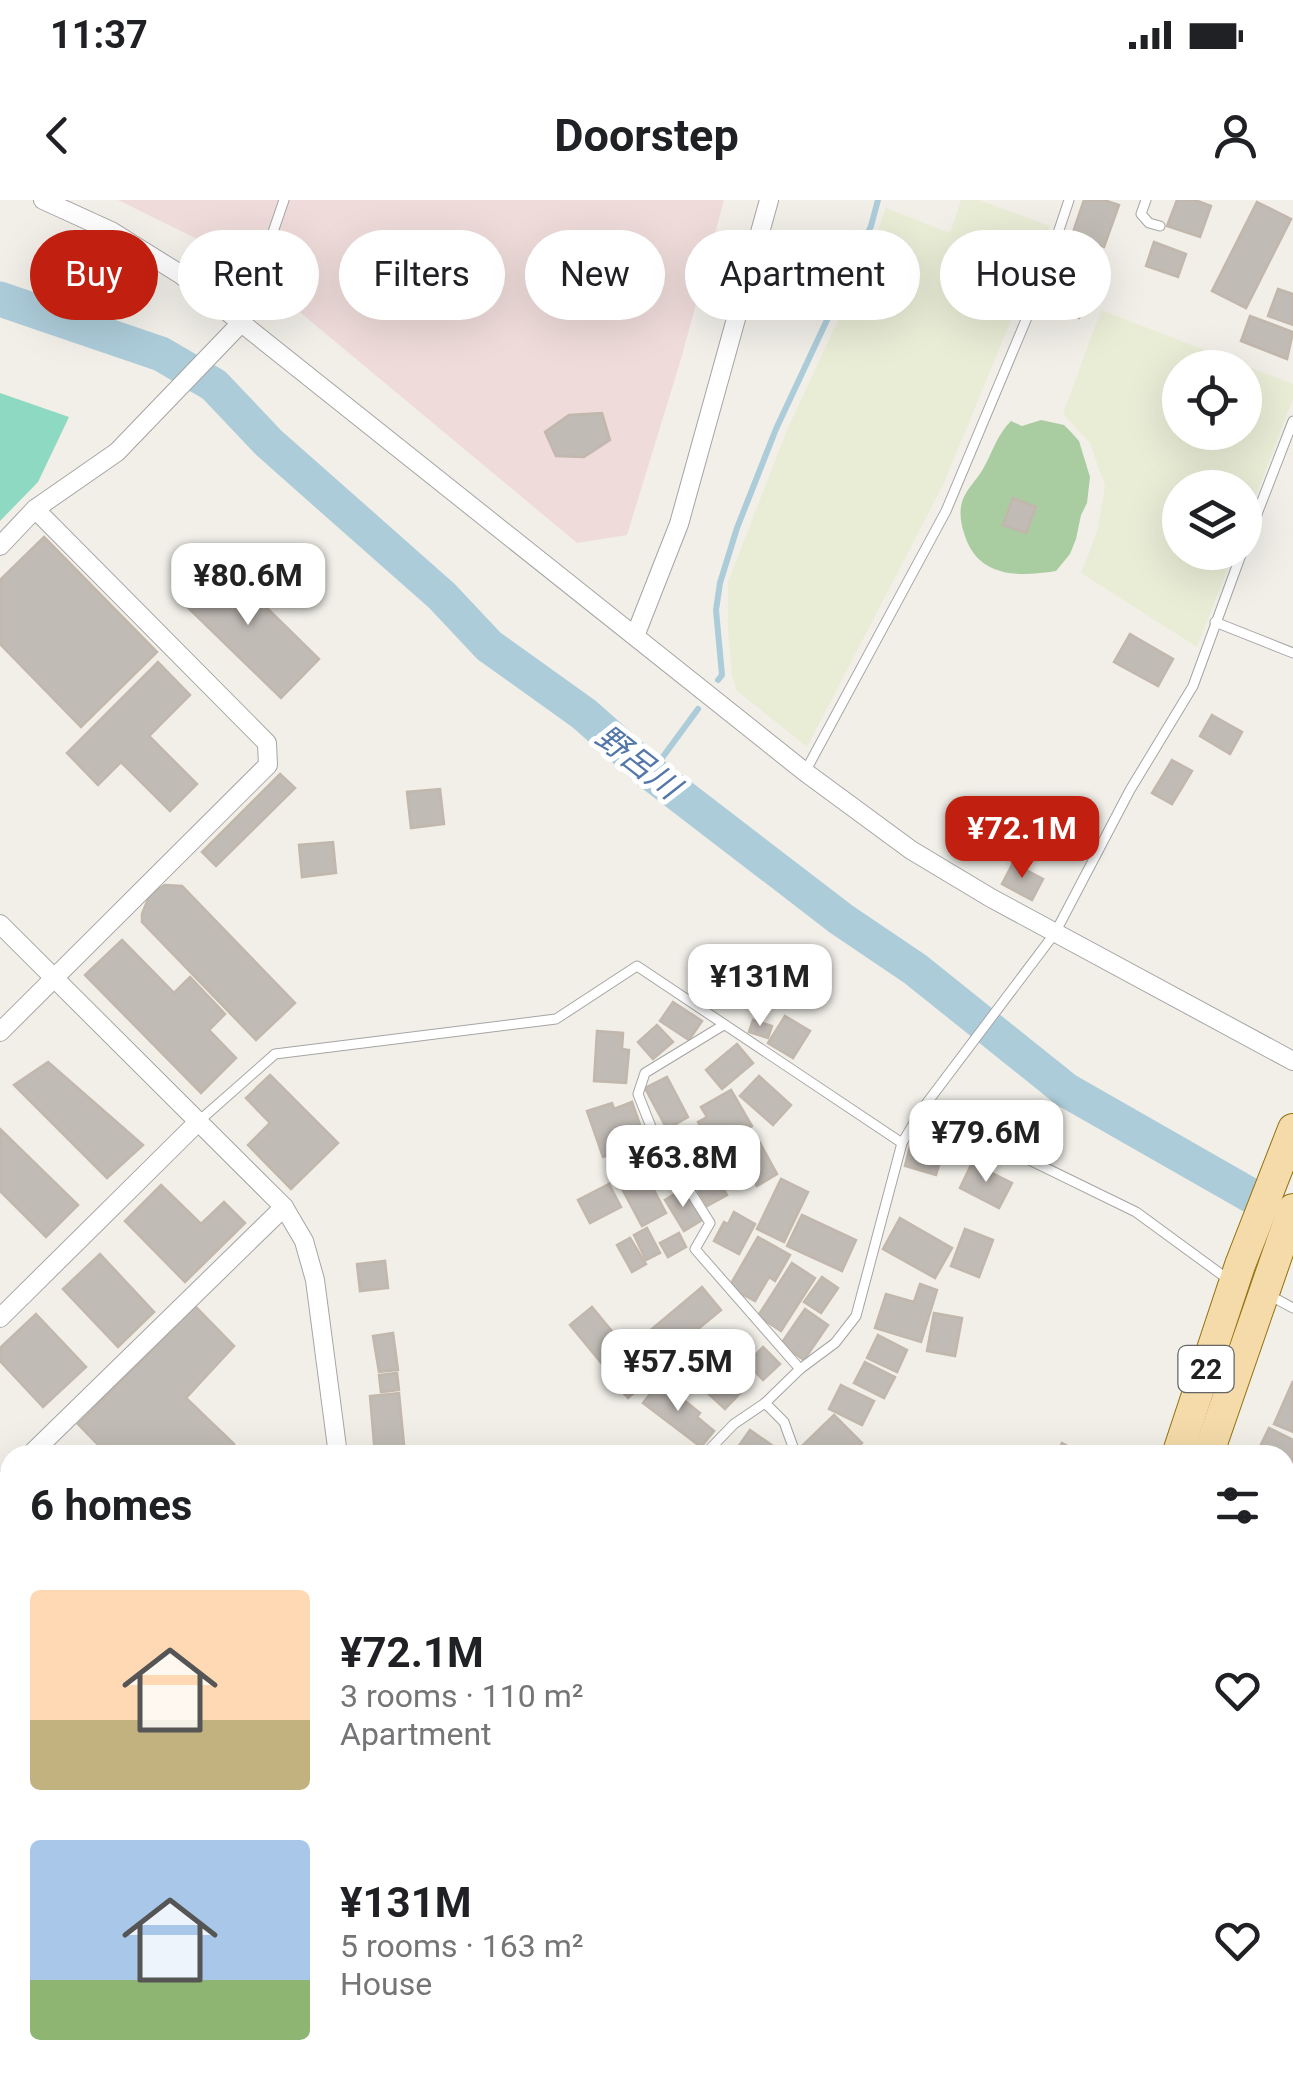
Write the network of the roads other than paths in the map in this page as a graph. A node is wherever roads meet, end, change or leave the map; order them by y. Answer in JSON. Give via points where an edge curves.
{"nodes":[{"id":1,"x":43,"y":200,"type":"edge"},
{"id":2,"x":284,"y":200,"type":"edge"},
{"id":3,"x":769,"y":200,"type":"edge"},
{"id":4,"x":1070,"y":200,"type":"edge"},
{"id":5,"x":1146,"y":200,"type":"edge"},
{"id":6,"x":1160,"y":226,"type":"dead end"},
{"id":7,"x":242,"y":322,"type":"junction"},
{"id":8,"x":1293,"y":421,"type":"edge"},
{"id":9,"x":1262,"y":502,"type":"edge"},
{"id":10,"x":35,"y":510,"type":"junction"},
{"id":11,"x":0,"y":546,"type":"edge"},
{"id":12,"x":1235,"y":570,"type":"edge"},
{"id":13,"x":1215,"y":622,"type":"junction"},
{"id":14,"x":635,"y":636,"type":"junction"},
{"id":15,"x":1293,"y":653,"type":"edge"},
{"id":16,"x":805,"y":772,"type":"junction"},
{"id":17,"x":0,"y":924,"type":"edge"},
{"id":18,"x":1056,"y":934,"type":"junction"},
{"id":19,"x":55,"y":977,"type":"junction"},
{"id":20,"x":722,"y":1026,"type":"junction"},
{"id":21,"x":0,"y":1032,"type":"edge"},
{"id":22,"x":1293,"y":1060,"type":"edge"},
{"id":23,"x":923,"y":1108,"type":"junction"},
{"id":24,"x":198,"y":1121,"type":"junction"},
{"id":25,"x":1289,"y":1138,"type":"edge"},
{"id":26,"x":902,"y":1143,"type":"junction"},
{"id":27,"x":284,"y":1207,"type":"junction"},
{"id":28,"x":1293,"y":1208,"type":"edge"},
{"id":29,"x":1251,"y":1279,"type":"junction"},
{"id":30,"x":1293,"y":1308,"type":"edge"},
{"id":31,"x":0,"y":1318,"type":"edge"},
{"id":32,"x":800,"y":1369,"type":"junction"},
{"id":33,"x":765,"y":1402,"type":"junction"},
{"id":34,"x":40,"y":1445,"type":"edge"},
{"id":35,"x":337,"y":1445,"type":"edge"},
{"id":36,"x":714,"y":1445,"type":"edge"},
{"id":37,"x":792,"y":1445,"type":"edge"},
{"id":38,"x":1182,"y":1445,"type":"edge"},
{"id":39,"x":1210,"y":1445,"type":"edge"}],
"edges":[{"from":1,"to":7,"type":"street","via":[[125,240]]},
{"from":2,"to":7,"type":"lane"},
{"from":3,"to":14,"type":"street","via":[[679,524]]},
{"from":4,"to":16,"type":"lane","via":[[1042,284],[946,511]]},
{"from":5,"to":6,"type":"lane","via":[[1140,214]]},
{"from":7,"to":10,"type":"street","via":[[117,452]]},
{"from":7,"to":14,"type":"street"},
{"from":8,"to":9,"type":"lane"},
{"from":10,"to":11,"type":"street"},
{"from":10,"to":19,"type":"street","via":[[267,743],[268,765]]},
{"from":12,"to":13,"type":"lane"},
{"from":13,"to":15,"type":"lane"},
{"from":13,"to":18,"type":"lane","via":[[1193,686]]},
{"from":14,"to":16,"type":"street"},
{"from":16,"to":18,"type":"street","via":[[911,850]]},
{"from":17,"to":19,"type":"street"},
{"from":18,"to":22,"type":"street"},
{"from":18,"to":23,"type":"lane"},
{"from":19,"to":21,"type":"street"},
{"from":19,"to":24,"type":"street"},
{"from":20,"to":24,"type":"lane","via":[[638,966],[556,1019],[275,1054]]},
{"from":20,"to":26,"type":"lane"},
{"from":20,"to":32,"type":"lane","via":[[645,1073],[638,1094],[653,1132],[710,1223],[695,1250]]},
{"from":23,"to":26,"type":"lane"},
{"from":23,"to":29,"type":"lane","via":[[1136,1212]]},
{"from":24,"to":27,"type":"street"},
{"from":24,"to":31,"type":"street"},
{"from":25,"to":29,"type":"main road","number":"22"},
{"from":26,"to":32,"type":"lane","via":[[856,1316],[835,1343]]},
{"from":27,"to":34,"type":"street"},
{"from":27,"to":35,"type":"street","via":[[304,1241],[315,1280]]},
{"from":28,"to":29,"type":"main road","number":"22"},
{"from":29,"to":30,"type":"lane"},
{"from":29,"to":38,"type":"main road","number":"22"},
{"from":29,"to":39,"type":"main road","number":"22"},
{"from":32,"to":33,"type":"lane"},
{"from":33,"to":36,"type":"lane"},
{"from":33,"to":37,"type":"lane","via":[[784,1422]]}]}
